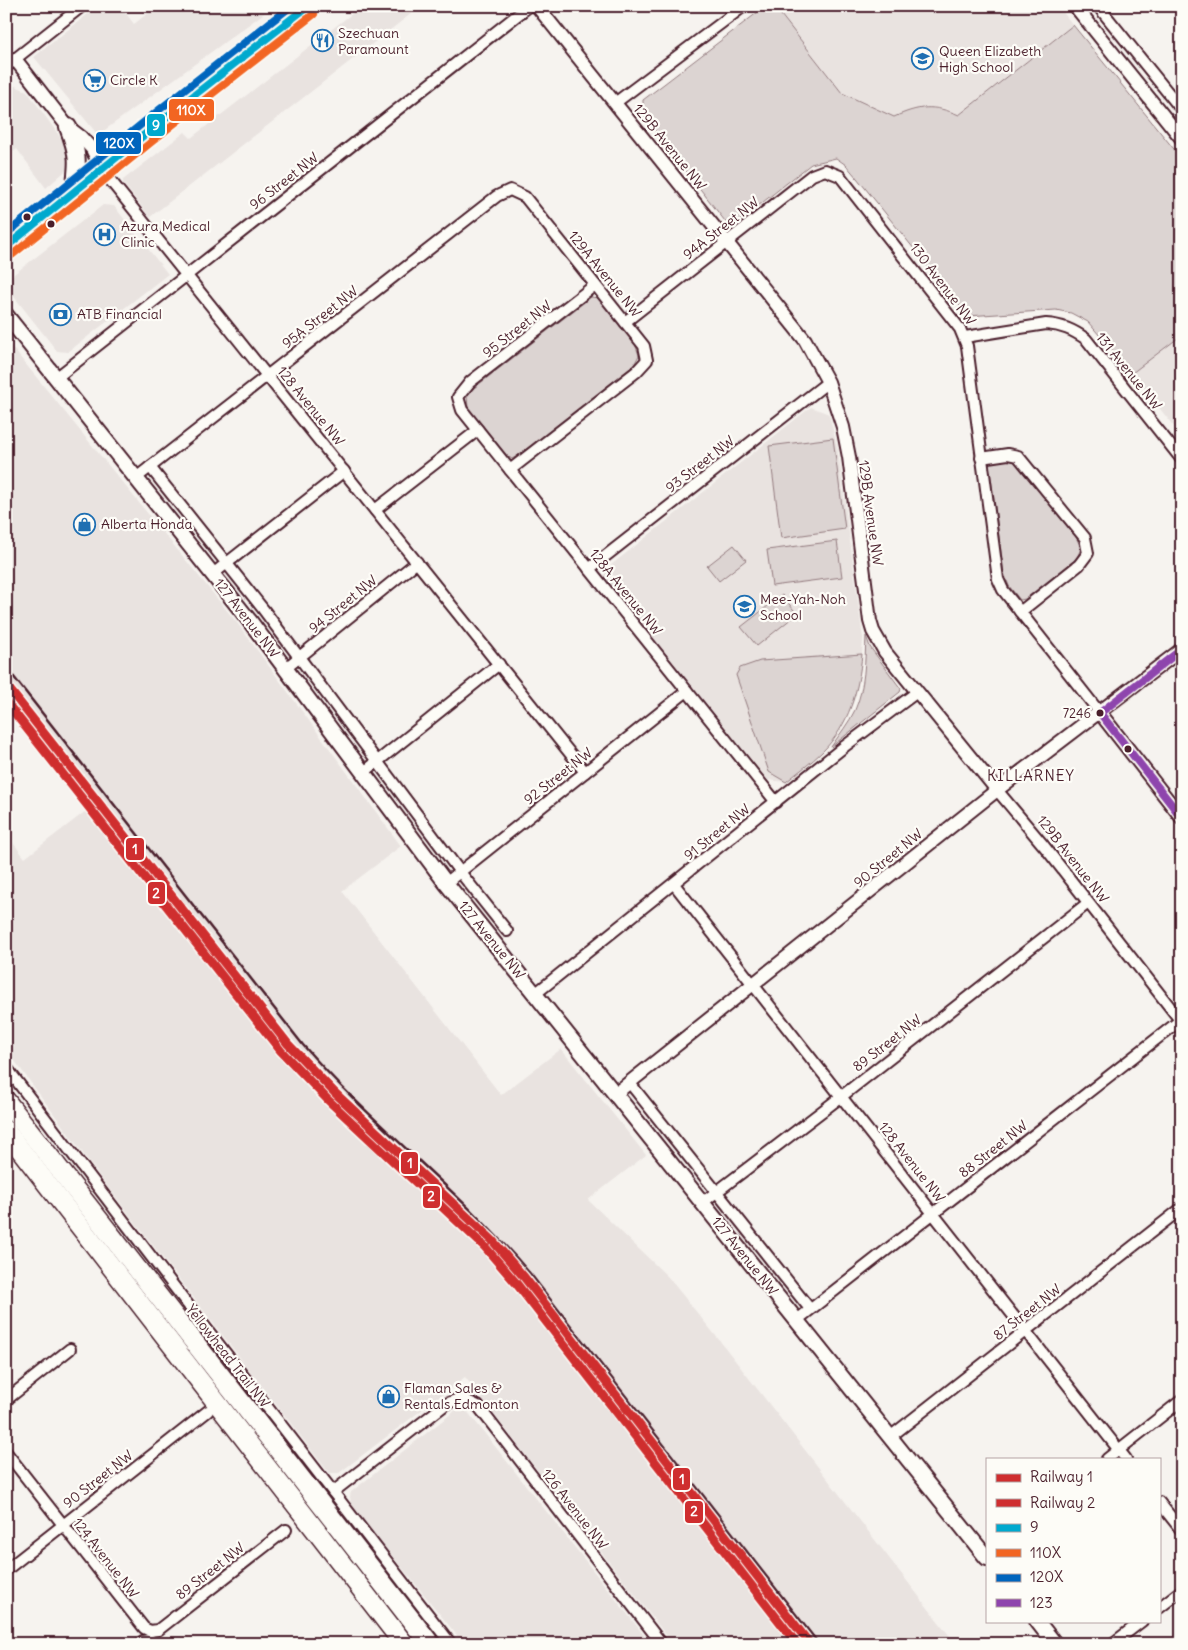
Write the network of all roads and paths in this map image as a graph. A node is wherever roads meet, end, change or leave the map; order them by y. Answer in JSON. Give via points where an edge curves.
{"nodes":[{"id":1,"x":82,"y":6,"type":"edge"},
{"id":2,"x":308,"y":6,"type":"edge"},
{"id":3,"x":529,"y":6,"type":"edge"},
{"id":4,"x":537,"y":6,"type":"edge"},
{"id":5,"x":744,"y":6,"type":"edge"},
{"id":6,"x":1076,"y":6,"type":"edge"},
{"id":7,"x":1098,"y":6,"type":"edge"},
{"id":8,"x":11,"y":62,"type":"edge"},
{"id":9,"x":615,"y":104,"type":"junction"},
{"id":10,"x":1182,"y":110,"type":"edge"},
{"id":11,"x":68,"y":127,"type":"junction"},
{"id":12,"x":1182,"y":139,"type":"edge"},
{"id":13,"x":104,"y":169,"type":"junction"},
{"id":14,"x":840,"y":176,"type":"joint"},
{"id":15,"x":74,"y":192,"type":"junction"},
{"id":16,"x":524,"y":197,"type":"joint"},
{"id":17,"x":727,"y":241,"type":"junction"},
{"id":18,"x":6,"y":247,"type":"edge"},
{"id":19,"x":186,"y":275,"type":"junction"},
{"id":20,"x":595,"y":285,"type":"junction"},
{"id":21,"x":6,"y":315,"type":"edge"},
{"id":22,"x":625,"y":322,"type":"junction"},
{"id":23,"x":965,"y":336,"type":"junction"},
{"id":24,"x":267,"y":376,"type":"junction"},
{"id":25,"x":56,"y":378,"type":"junction"},
{"id":26,"x":828,"y":382,"type":"junction"},
{"id":27,"x":458,"y":397,"type":"joint"},
{"id":28,"x":478,"y":430,"type":"junction"},
{"id":29,"x":981,"y":458,"type":"junction"},
{"id":30,"x":1182,"y":460,"type":"edge"},
{"id":31,"x":150,"y":467,"type":"junction"},
{"id":32,"x":510,"y":470,"type":"junction"},
{"id":33,"x":344,"y":471,"type":"junction"},
{"id":34,"x":136,"y":478,"type":"junction"},
{"id":35,"x":375,"y":510,"type":"junction"},
{"id":36,"x":417,"y":562,"type":"junction"},
{"id":37,"x":227,"y":563,"type":"junction"},
{"id":38,"x":590,"y":569,"type":"junction"},
{"id":39,"x":213,"y":574,"type":"junction"},
{"id":40,"x":1020,"y":612,"type":"junction"},
{"id":41,"x":1182,"y":649,"type":"edge"},
{"id":42,"x":299,"y":657,"type":"junction"},
{"id":43,"x":499,"y":664,"type":"junction"},
{"id":44,"x":286,"y":668,"type":"junction"},
{"id":45,"x":687,"y":691,"type":"junction"},
{"id":46,"x":917,"y":692,"type":"junction"},
{"id":47,"x":1100,"y":713,"type":"junction"},
{"id":48,"x":377,"y":762,"type":"junction"},
{"id":49,"x":364,"y":772,"type":"junction"},
{"id":50,"x":586,"y":772,"type":"junction"},
{"id":51,"x":997,"y":790,"type":"junction"},
{"id":52,"x":776,"y":802,"type":"junction"},
{"id":53,"x":1182,"y":818,"type":"edge"},
{"id":54,"x":460,"y":872,"type":"junction"},
{"id":55,"x":446,"y":883,"type":"junction"},
{"id":56,"x":674,"y":884,"type":"junction"},
{"id":57,"x":1088,"y":903,"type":"junction"},
{"id":58,"x":507,"y":931,"type":"dead end"},
{"id":59,"x":754,"y":984,"type":"junction"},
{"id":60,"x":535,"y":994,"type":"junction"},
{"id":61,"x":1181,"y":1019,"type":"edge"},
{"id":62,"x":6,"y":1067,"type":"edge"},
{"id":63,"x":629,"y":1082,"type":"junction"},
{"id":64,"x":614,"y":1094,"type":"junction"},
{"id":65,"x":842,"y":1096,"type":"junction"},
{"id":66,"x":6,"y":1101,"type":"edge"},
{"id":67,"x":6,"y":1131,"type":"edge"},
{"id":68,"x":716,"y":1192,"type":"junction"},
{"id":69,"x":702,"y":1203,"type":"junction"},
{"id":70,"x":1182,"y":1208,"type":"edge"},
{"id":71,"x":933,"y":1213,"type":"junction"},
{"id":72,"x":810,"y":1309,"type":"junction"},
{"id":73,"x":797,"y":1320,"type":"junction"},
{"id":74,"x":1026,"y":1331,"type":"junction"},
{"id":75,"x":70,"y":1349,"type":"dead end"},
{"id":76,"x":6,"y":1400,"type":"edge"},
{"id":77,"x":1182,"y":1400,"type":"edge"},
{"id":78,"x":208,"y":1411,"type":"dead end"},
{"id":79,"x":890,"y":1437,"type":"junction"},
{"id":80,"x":1118,"y":1450,"type":"junction"},
{"id":81,"x":6,"y":1452,"type":"edge"},
{"id":82,"x":1108,"y":1458,"type":"edge"},
{"id":83,"x":1125,"y":1458,"type":"edge"},
{"id":84,"x":333,"y":1492,"type":"junction"},
{"id":85,"x":1160,"y":1503,"type":"edge"},
{"id":86,"x":63,"y":1525,"type":"junction"},
{"id":87,"x":286,"y":1530,"type":"dead end"},
{"id":88,"x":1182,"y":1531,"type":"edge"},
{"id":89,"x":986,"y":1556,"type":"edge"},
{"id":90,"x":6,"y":1570,"type":"edge"},
{"id":91,"x":1182,"y":1590,"type":"edge"},
{"id":92,"x":1160,"y":1607,"type":"edge"},
{"id":93,"x":1038,"y":1622,"type":"edge"},
{"id":94,"x":1141,"y":1622,"type":"edge"},
{"id":95,"x":149,"y":1640,"type":"edge"},
{"id":96,"x":404,"y":1644,"type":"edge"},
{"id":97,"x":430,"y":1644,"type":"edge"},
{"id":98,"x":452,"y":1644,"type":"edge"},
{"id":99,"x":662,"y":1644,"type":"edge"},
{"id":100,"x":1055,"y":1644,"type":"edge"},
{"id":101,"x":1112,"y":1644,"type":"edge"}],
"edges":[{"from":1,"to":8,"type":"street"},
{"from":2,"to":13,"type":"main road"},
{"from":3,"to":19,"type":"street","name":"96 Street NW"},
{"from":4,"to":9,"type":"street","name":"129B Avenue NW"},
{"from":5,"to":9,"type":"street"},
{"from":6,"to":12,"type":"street"},
{"from":7,"to":10,"type":"street"},
{"from":8,"to":11,"type":"street","name":"128 Avenue NW"},
{"from":9,"to":17,"type":"street","name":"129B Avenue NW"},
{"from":11,"to":13,"type":"street","name":"128 Avenue NW","via":[[81,136]]},
{"from":11,"to":15,"type":"main road","via":[[78,161]]},
{"from":13,"to":15,"type":"main road"},
{"from":13,"to":19,"type":"street","name":"128 Avenue NW"},
{"from":14,"to":17,"type":"street","name":"94A Street NW","via":[[825,170],[812,175]]},
{"from":14,"to":23,"type":"street","name":"130 Avenue NW"},
{"from":15,"to":18,"type":"main road"},
{"from":16,"to":20,"type":"street","name":"129A Avenue NW"},
{"from":16,"to":24,"type":"street","name":"95A Street NW","via":[[510,190],[497,196]]},
{"from":17,"to":22,"type":"street","name":"94A Street NW"},
{"from":17,"to":26,"type":"street","name":"129B Avenue NW","via":[[805,340]]},
{"from":19,"to":24,"type":"street","name":"128 Avenue NW"},
{"from":19,"to":25,"type":"street","name":"96 Street NW"},
{"from":20,"to":22,"type":"street","name":"129A Avenue NW"},
{"from":20,"to":27,"type":"street","name":"95 Street NW","via":[[470,382]]},
{"from":21,"to":25,"type":"main road","name":"127 Avenue NW"},
{"from":22,"to":32,"type":"street","name":"129A Avenue NW","via":[[644,346],[647,360]]},
{"from":23,"to":29,"type":"street","name":"130 Avenue NW"},
{"from":23,"to":30,"type":"street","name":"131 Avenue NW","via":[[1046,324],[1068,328],[1086,339]]},
{"from":24,"to":31,"type":"street","name":"95A Street NW"},
{"from":24,"to":33,"type":"street","name":"128 Avenue NW"},
{"from":25,"to":34,"type":"main road","name":"127 Avenue NW"},
{"from":26,"to":38,"type":"street","name":"93 Street NW"},
{"from":26,"to":46,"type":"street","name":"129B Avenue NW","via":[[849,457],[870,621],[885,652]]},
{"from":27,"to":28,"type":"street","name":"128A Avenue NW","via":[[462,410]]},
{"from":28,"to":32,"type":"street","name":"128A Avenue NW"},
{"from":28,"to":35,"type":"street"},
{"from":29,"to":40,"type":"street","name":"130 Avenue NW","via":[[998,579],[1002,590]]},
{"from":29,"to":40,"type":"street","via":[[1008,454],[1018,456],[1085,538],[1088,553],[1079,565]]},
{"from":31,"to":34,"type":"street","name":"95A Street NW"},
{"from":31,"to":37,"type":"street","name":"127 Avenue NW"},
{"from":32,"to":38,"type":"street","name":"128A Avenue NW"},
{"from":33,"to":35,"type":"street","name":"128 Avenue NW"},
{"from":33,"to":37,"type":"street"},
{"from":34,"to":39,"type":"main road","name":"127 Avenue NW"},
{"from":35,"to":36,"type":"street","name":"128 Avenue NW"},
{"from":36,"to":42,"type":"street","name":"94 Street NW"},
{"from":36,"to":43,"type":"street","name":"128 Avenue NW"},
{"from":37,"to":39,"type":"street"},
{"from":37,"to":42,"type":"street","name":"127 Avenue NW"},
{"from":38,"to":45,"type":"street","name":"128A Avenue NW"},
{"from":39,"to":44,"type":"main road","name":"127 Avenue NW"},
{"from":40,"to":47,"type":"street","name":"130 Avenue NW"},
{"from":41,"to":47,"type":"street","name":"90 Street NW"},
{"from":42,"to":44,"type":"street","name":"94 Street NW"},
{"from":42,"to":48,"type":"street","name":"127 Avenue NW"},
{"from":43,"to":48,"type":"street"},
{"from":43,"to":50,"type":"street","name":"128 Avenue NW"},
{"from":44,"to":49,"type":"main road","name":"127 Avenue NW"},
{"from":45,"to":50,"type":"street","name":"92 Street NW"},
{"from":45,"to":52,"type":"street","name":"128A Avenue NW"},
{"from":46,"to":51,"type":"street","name":"129B Avenue NW"},
{"from":46,"to":52,"type":"street","name":"91 Street NW"},
{"from":47,"to":51,"type":"street","name":"90 Street NW"},
{"from":47,"to":53,"type":"street","name":"130 Avenue NW"},
{"from":48,"to":49,"type":"street"},
{"from":48,"to":54,"type":"street","name":"127 Avenue NW"},
{"from":49,"to":55,"type":"main road","name":"127 Avenue NW"},
{"from":50,"to":54,"type":"street","name":"92 Street NW"},
{"from":51,"to":57,"type":"street","name":"129B Avenue NW"},
{"from":51,"to":59,"type":"street","name":"90 Street NW"},
{"from":52,"to":56,"type":"street","name":"91 Street NW"},
{"from":54,"to":55,"type":"street","name":"92 Street NW"},
{"from":54,"to":58,"type":"street","name":"127 Avenue NW"},
{"from":55,"to":60,"type":"main road","name":"127 Avenue NW"},
{"from":56,"to":59,"type":"street","name":"128 Avenue NW"},
{"from":56,"to":60,"type":"street","name":"91 Street NW"},
{"from":57,"to":61,"type":"street","name":"129B Avenue NW"},
{"from":57,"to":65,"type":"street","name":"89 Street NW"},
{"from":59,"to":63,"type":"street","name":"90 Street NW"},
{"from":59,"to":65,"type":"street","name":"128 Avenue NW"},
{"from":60,"to":64,"type":"main road","name":"127 Avenue NW"},
{"from":61,"to":71,"type":"street","name":"88 Street NW"},
{"from":62,"to":84,"type":"street","name":"Yellowhead Trail NW"},
{"from":63,"to":64,"type":"street","name":"90 Street NW"},
{"from":63,"to":68,"type":"street","name":"127 Avenue NW"},
{"from":64,"to":69,"type":"main road","name":"127 Avenue NW"},
{"from":65,"to":68,"type":"street","name":"89 Street NW"},
{"from":65,"to":71,"type":"street","name":"128 Avenue NW"},
{"from":66,"to":97,"type":"highway","name":"Yellowhead Trail NW"},
{"from":67,"to":96,"type":"highway"},
{"from":68,"to":69,"type":"street","name":"89 Street NW"},
{"from":68,"to":72,"type":"street","name":"127 Avenue NW"},
{"from":69,"to":73,"type":"main road","name":"127 Avenue NW"},
{"from":70,"to":74,"type":"street","name":"87 Street NW"},
{"from":71,"to":72,"type":"street","name":"88 Street NW"},
{"from":71,"to":74,"type":"street","name":"128 Avenue NW"},
{"from":72,"to":73,"type":"street","name":"88 Street NW"},
{"from":73,"to":79,"type":"main road","name":"127 Avenue NW"},
{"from":74,"to":79,"type":"street","name":"87 Street NW"},
{"from":74,"to":80,"type":"street","name":"128 Avenue NW"},
{"from":75,"to":76,"type":"street"},
{"from":77,"to":80,"type":"street"},
{"from":78,"to":86,"type":"street","name":"90 Street NW"},
{"from":79,"to":89,"type":"main road","name":"127 Avenue NW"},
{"from":80,"to":82,"type":"street"},
{"from":80,"to":83,"type":"street","name":"128 Avenue NW"},
{"from":81,"to":86,"type":"street","name":"124 Avenue NW"},
{"from":84,"to":98,"type":"street","name":"Yellowhead Trail NW"},
{"from":84,"to":99,"type":"street","name":"126 Avenue NW","via":[[446,1404],[461,1398],[478,1406]]},
{"from":85,"to":88,"type":"street"},
{"from":86,"to":90,"type":"street","name":"90 Street NW"},
{"from":86,"to":95,"type":"street","name":"124 Avenue NW","via":[[144,1628]]},
{"from":87,"to":95,"type":"street","name":"89 Street NW"},
{"from":91,"to":92,"type":"street"},
{"from":93,"to":100,"type":"main road"},
{"from":94,"to":101,"type":"street"}]}
